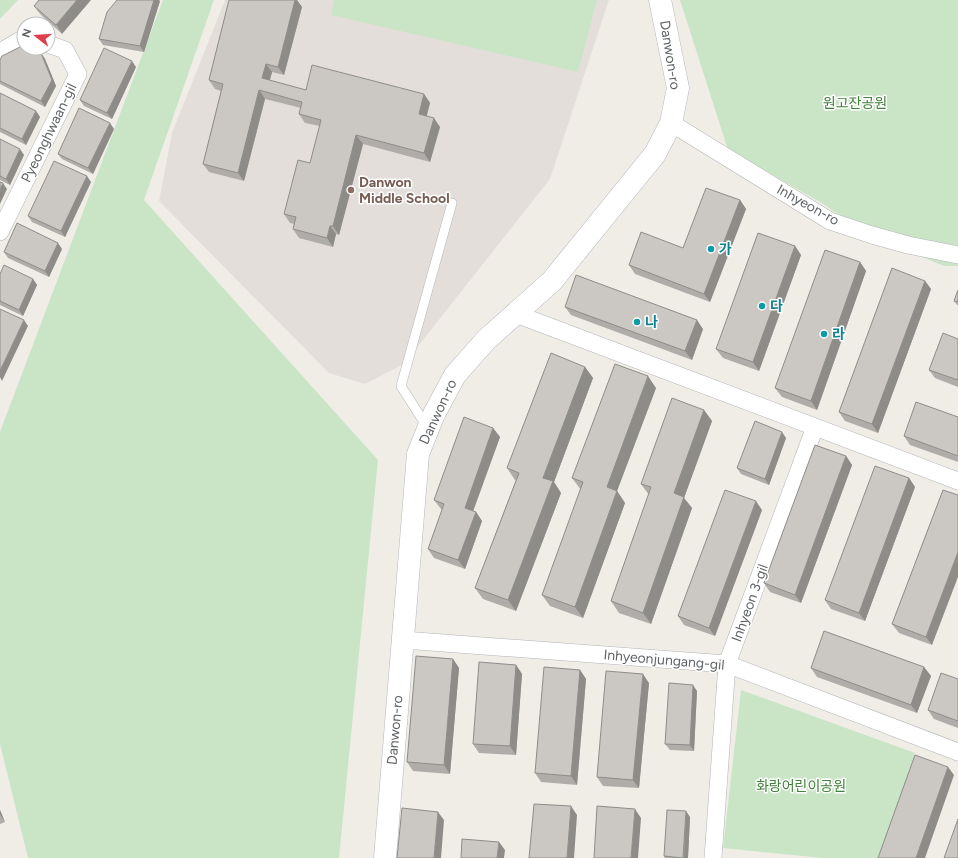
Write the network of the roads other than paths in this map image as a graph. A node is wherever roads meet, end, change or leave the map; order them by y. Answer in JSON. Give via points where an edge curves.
{"nodes":[{"id":1,"x":660,"y":0,"type":"edge"},
{"id":2,"x":16,"y":43,"type":"edge"},
{"id":3,"x":56,"y":47,"type":"edge"},
{"id":4,"x":0,"y":52,"type":"edge"},
{"id":5,"x":671,"y":123,"type":"junction"},
{"id":6,"x":452,"y":203,"type":"dead end"},
{"id":7,"x":0,"y":232,"type":"edge"},
{"id":8,"x":958,"y":255,"type":"edge"},
{"id":9,"x":516,"y":314,"type":"junction"},
{"id":10,"x":815,"y":427,"type":"junction"},
{"id":11,"x":428,"y":429,"type":"junction"},
{"id":12,"x":958,"y":481,"type":"edge"},
{"id":13,"x":403,"y":640,"type":"junction"},
{"id":14,"x":727,"y":664,"type":"junction"},
{"id":15,"x":958,"y":752,"type":"edge"},
{"id":16,"x":385,"y":858,"type":"edge"},
{"id":17,"x":713,"y":858,"type":"edge"}],
"edges":[{"from":1,"to":5,"type":"street","name":"Danwon-ro","via":[[678,88]]},
{"from":2,"to":4,"type":"street"},
{"from":3,"to":7,"type":"street","name":"Pyeonghwaan-gil","via":[[65,50],[78,74]]},
{"from":5,"to":8,"type":"street","name":"Inhyeon-ro","via":[[830,221],[908,245]]},
{"from":5,"to":9,"type":"street","name":"Danwon-ro","via":[[655,154],[552,281]]},
{"from":6,"to":11,"type":"lane","via":[[401,386]]},
{"from":9,"to":10,"type":"street"},
{"from":9,"to":11,"type":"street","name":"Danwon-ro","via":[[486,340],[455,375]]},
{"from":10,"to":12,"type":"street"},
{"from":10,"to":14,"type":"street","name":"Inhyeon 3-gil"},
{"from":11,"to":13,"type":"street","name":"Danwon-ro","via":[[418,454]]},
{"from":13,"to":14,"type":"street","name":"Inhyeonjungang-gil"},
{"from":13,"to":16,"type":"street","name":"Danwon-ro"},
{"from":14,"to":15,"type":"street","name":"Inhyeonjungang-gil"},
{"from":14,"to":17,"type":"street","name":"Inhyeon 3-gil"}]}
